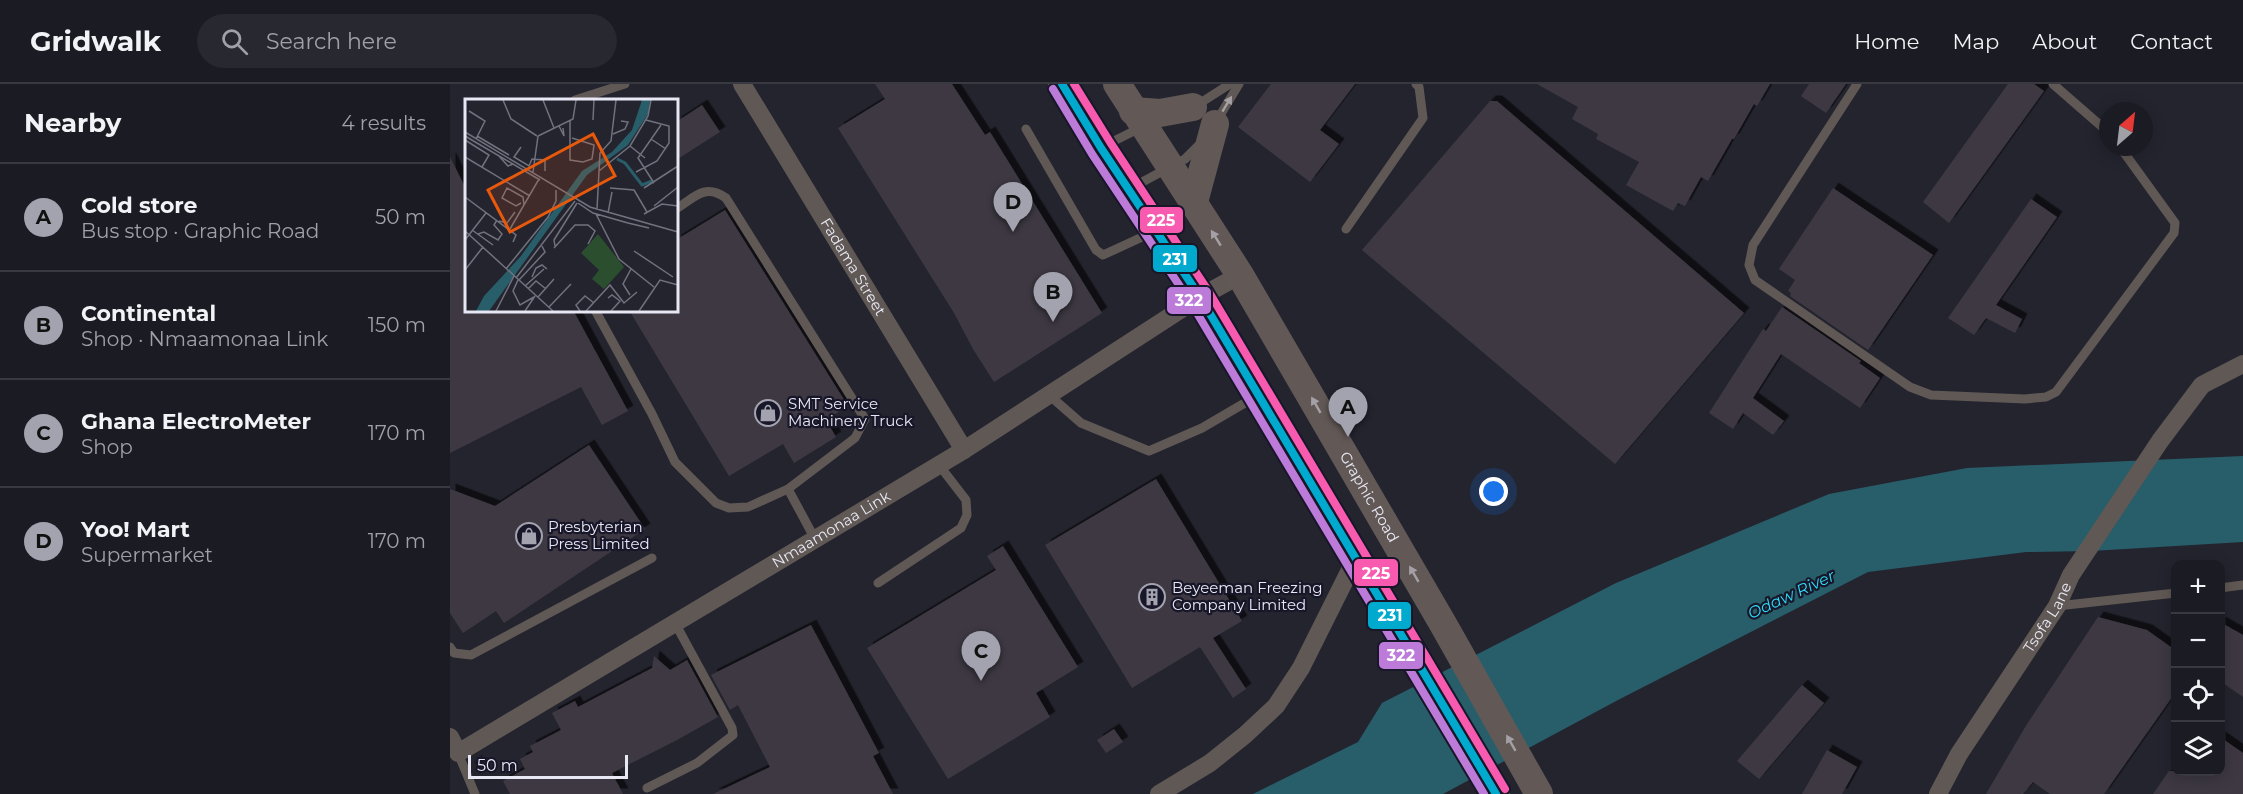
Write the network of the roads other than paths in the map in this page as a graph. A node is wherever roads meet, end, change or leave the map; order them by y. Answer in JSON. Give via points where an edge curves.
{"nodes":[{"id":1,"x":625,"y":84,"type":"edge"},
{"id":2,"x":742,"y":84,"type":"edge"},
{"id":3,"x":1062,"y":84,"type":"edge"},
{"id":4,"x":1117,"y":84,"type":"edge"},
{"id":5,"x":1230,"y":84,"type":"edge"},
{"id":6,"x":1239,"y":84,"type":"edge"},
{"id":7,"x":1416,"y":84,"type":"edge"},
{"id":8,"x":1857,"y":84,"type":"edge"},
{"id":9,"x":2054,"y":84,"type":"edge"},
{"id":10,"x":578,"y":99,"type":"edge"},
{"id":11,"x":1204,"y":115,"type":"junction"},
{"id":12,"x":1139,"y":119,"type":"junction"},
{"id":13,"x":2099,"y":124,"type":"edge"},
{"id":14,"x":1026,"y":129,"type":"dead end"},
{"id":15,"x":1101,"y":148,"type":"junction"},
{"id":16,"x":2127,"y":156,"type":"edge"},
{"id":17,"x":1171,"y":166,"type":"junction"},
{"id":18,"x":1128,"y":190,"type":"junction"},
{"id":19,"x":1194,"y":202,"type":"junction"},
{"id":20,"x":678,"y":208,"type":"edge"},
{"id":21,"x":1346,"y":229,"type":"dead end"},
{"id":22,"x":1155,"y":231,"type":"junction"},
{"id":23,"x":1239,"y":275,"type":"junction"},
{"id":24,"x":1200,"y":297,"type":"junction"},
{"id":25,"x":596,"y":312,"type":"edge"},
{"id":26,"x":2243,"y":364,"type":"edge"},
{"id":27,"x":1049,"y":395,"type":"junction"},
{"id":28,"x":1258,"y":395,"type":"junction"},
{"id":29,"x":964,"y":450,"type":"junction"},
{"id":30,"x":939,"y":465,"type":"junction"},
{"id":31,"x":788,"y":489,"type":"junction"},
{"id":32,"x":815,"y":539,"type":"junction"},
{"id":33,"x":652,"y":558,"type":"dead end"},
{"id":34,"x":1356,"y":558,"type":"junction"},
{"id":35,"x":878,"y":583,"type":"dead end"},
{"id":36,"x":2243,"y":585,"type":"edge"},
{"id":37,"x":2225,"y":587,"type":"edge"},
{"id":38,"x":2171,"y":593,"type":"edge"},
{"id":39,"x":2057,"y":606,"type":"junction"},
{"id":40,"x":675,"y":623,"type":"junction"},
{"id":41,"x":450,"y":647,"type":"edge"},
{"id":42,"x":454,"y":745,"type":"edge"},
{"id":43,"x":647,"y":789,"type":"dead end"},
{"id":44,"x":475,"y":794,"type":"edge"},
{"id":45,"x":1159,"y":794,"type":"edge"},
{"id":46,"x":1496,"y":794,"type":"edge"},
{"id":47,"x":1539,"y":794,"type":"edge"},
{"id":48,"x":1938,"y":794,"type":"edge"}],
"edges":[{"from":1,"to":10,"type":"lane"},
{"from":2,"to":29,"type":"street","name":"Fadama Street"},
{"from":3,"to":15,"type":"main road"},
{"from":4,"to":12,"type":"main road","name":"Graphic Road"},
{"from":5,"to":11,"type":"lane"},
{"from":11,"to":6,"type":"lane","one_way":true},
{"from":7,"to":21,"type":"lane","via":[[1423,118]]},
{"from":8,"to":16,"type":"lane","via":[[1753,245],[1749,266],[1755,280],[1910,387],[1931,395],[2025,399],[2056,392],[2174,233],[2175,223]]},
{"from":9,"to":13,"type":"lane"},
{"from":11,"to":12,"type":"main road","via":[[1160,113]]},
{"from":11,"to":17,"type":"lane","via":[[1192,153]]},
{"from":11,"to":19,"type":"main road"},
{"from":12,"to":15,"type":"lane"},
{"from":12,"to":17,"type":"main road","name":"Graphic Road"},
{"from":14,"to":22,"type":"lane","via":[[1096,250],[1103,255]]},
{"from":15,"to":18,"type":"main road"},
{"from":17,"to":18,"type":"lane"},
{"from":17,"to":19,"type":"main road","name":"Graphic Road"},
{"from":18,"to":22,"type":"main road"},
{"from":23,"to":19,"type":"main road","name":"Graphic Road","one_way":true},
{"from":20,"to":31,"type":"lane","via":[[704,191],[716,191],[726,198],[865,420],[855,438]]},
{"from":22,"to":24,"type":"main road"},
{"from":23,"to":24,"type":"street","name":"Nmaamonaa Link"},
{"from":47,"to":23,"type":"main road","name":"Graphic Road","one_way":true},
{"from":24,"to":27,"type":"street","name":"Nmaamonaa Link"},
{"from":24,"to":28,"type":"main road"},
{"from":25,"to":31,"type":"lane","via":[[675,462],[709,497],[729,508],[748,507]]},
{"from":26,"to":39,"type":"street","name":"Tsofa Lane","via":[[2202,385],[2071,575]]},
{"from":27,"to":28,"type":"lane","via":[[1081,423],[1149,451],[1202,428]]},
{"from":27,"to":29,"type":"street","name":"Nmaamonaa Link"},
{"from":28,"to":34,"type":"main road"},
{"from":29,"to":30,"type":"street","name":"Nmaamonaa Link"},
{"from":30,"to":32,"type":"street","name":"Nmaamonaa Link"},
{"from":30,"to":35,"type":"lane","via":[[966,500],[967,515],[961,528]]},
{"from":31,"to":32,"type":"lane"},
{"from":32,"to":40,"type":"street","name":"Nmaamonaa Link"},
{"from":33,"to":41,"type":"lane","via":[[471,655],[454,653]]},
{"from":34,"to":45,"type":"street","via":[[1301,668],[1276,706],[1210,763]]},
{"from":34,"to":46,"type":"main road"},
{"from":36,"to":37,"type":"lane"},
{"from":38,"to":39,"type":"lane"},
{"from":39,"to":48,"type":"street","name":"Tsofa Lane","via":[[1959,754]]},
{"from":40,"to":42,"type":"street","name":"Nmaamonaa Link"},
{"from":40,"to":43,"type":"lane","via":[[733,735],[697,763]]},
{"from":42,"to":44,"type":"lane"}]}
